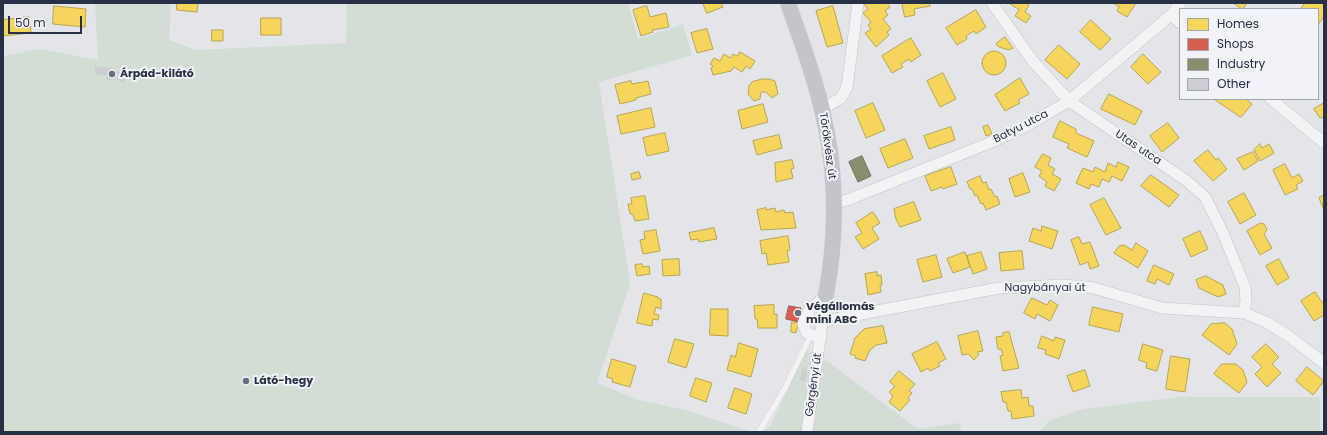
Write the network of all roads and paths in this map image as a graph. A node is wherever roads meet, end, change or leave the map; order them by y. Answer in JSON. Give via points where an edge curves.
{"nodes":[{"id":1,"x":788,"y":3,"type":"edge"},
{"id":2,"x":858,"y":3,"type":"edge"},
{"id":3,"x":992,"y":3,"type":"edge"},
{"id":4,"x":1180,"y":3,"type":"edge"},
{"id":5,"x":1171,"y":15,"type":"junction"},
{"id":6,"x":1179,"y":22,"type":"edge"},
{"id":7,"x":1272,"y":100,"type":"edge"},
{"id":8,"x":1069,"y":101,"type":"junction"},
{"id":9,"x":822,"y":109,"type":"junction"},
{"id":10,"x":1324,"y":143,"type":"edge"},
{"id":11,"x":833,"y":204,"type":"junction"},
{"id":12,"x":826,"y":294,"type":"junction"},
{"id":13,"x":1244,"y":313,"type":"junction"},
{"id":14,"x":824,"y":321,"type":"junction"},
{"id":15,"x":816,"y":336,"type":"junction"},
{"id":16,"x":1324,"y":363,"type":"edge"},
{"id":17,"x":759,"y":432,"type":"edge"},
{"id":18,"x":807,"y":432,"type":"edge"}],
"edges":[{"from":1,"to":9,"type":"street","name":"Törökvész út"},
{"from":2,"to":9,"type":"street","via":[[847,87],[841,98]]},
{"from":3,"to":8,"type":"street","name":"Utas utca","via":[[1032,60]]},
{"from":4,"to":5,"type":"street","name":"Batyu utca"},
{"from":5,"to":6,"type":"street"},
{"from":5,"to":8,"type":"street","name":"Batyu utca"},
{"from":7,"to":10,"type":"street"},
{"from":8,"to":11,"type":"street","name":"Batyu utca","via":[[999,139]]},
{"from":8,"to":13,"type":"street","name":"Utas utca","via":[[1187,181],[1205,197],[1245,287]]},
{"from":9,"to":11,"type":"street","name":"Törökvész út","via":[[831,161]]},
{"from":11,"to":12,"type":"street","name":"Törökvész út","via":[[831,263]]},
{"from":12,"to":14,"type":"street","name":"Törökvész út"},
{"from":12,"to":15,"type":"street","via":[[809,310],[803,324],[807,333]]},
{"from":13,"to":14,"type":"street","name":"Nagybányai út","via":[[1162,308],[1094,288],[1064,285],[977,291]]},
{"from":13,"to":16,"type":"street","name":"Nagybányai út","via":[[1288,335]]},
{"from":14,"to":15,"type":"street","name":"Törökvész út"},
{"from":15,"to":17,"type":"lane","name":"Törökvész út"},
{"from":15,"to":18,"type":"street","name":"Görgényi út"}]}
